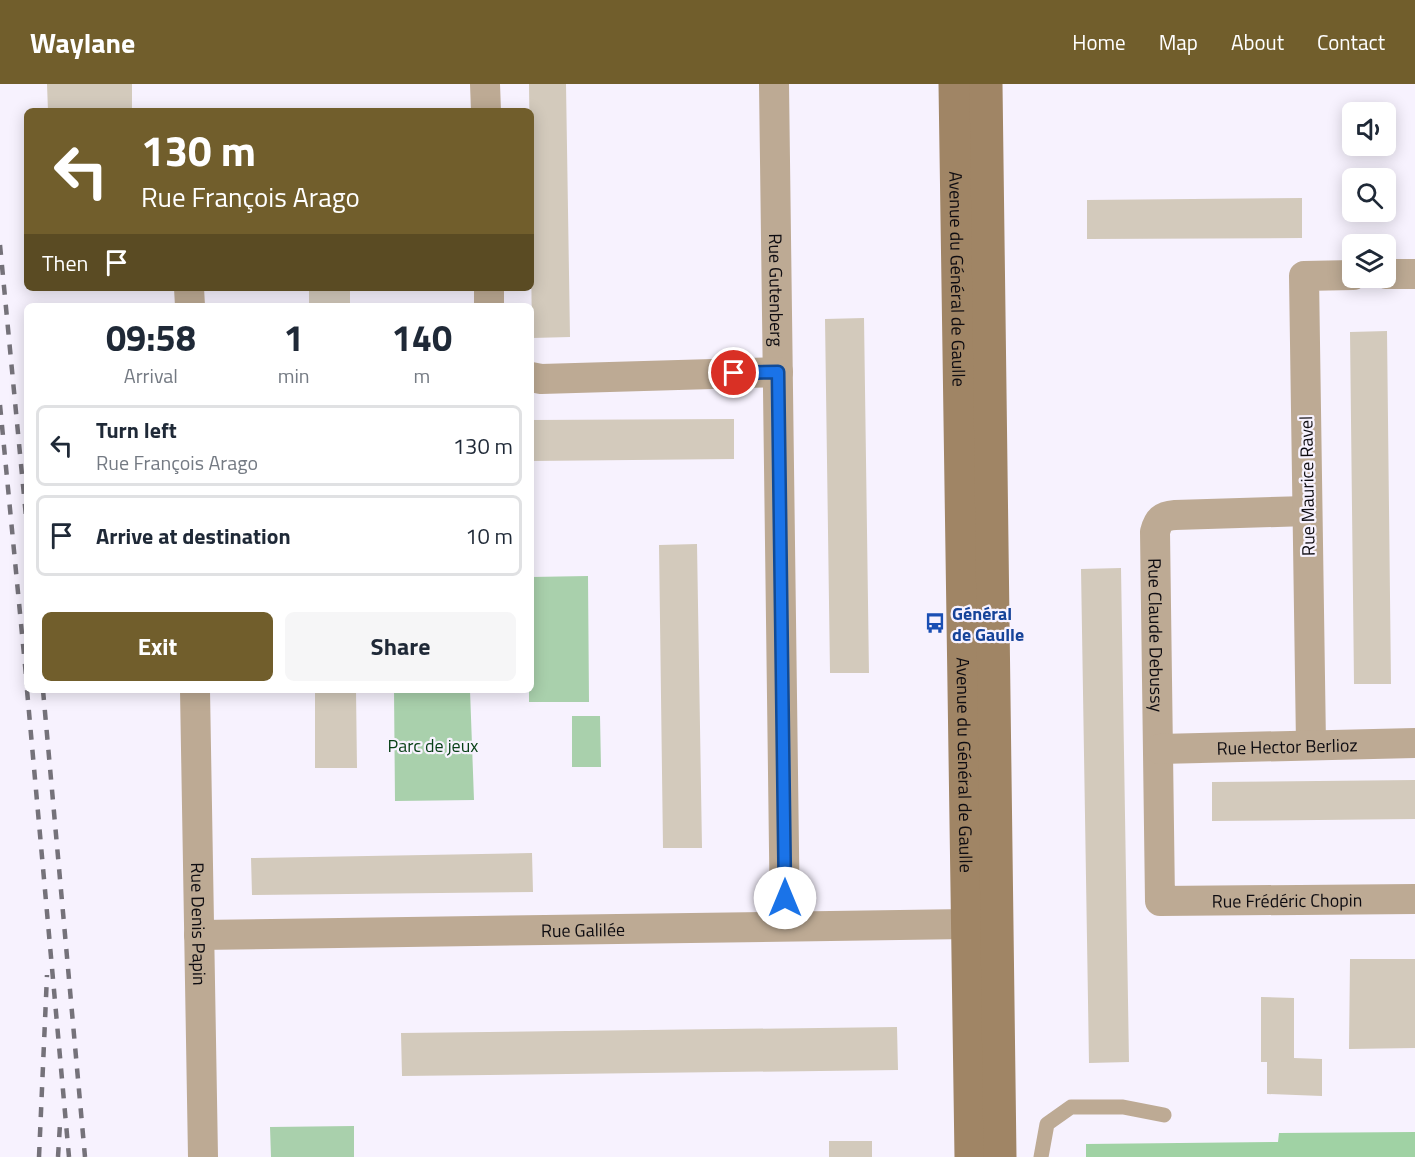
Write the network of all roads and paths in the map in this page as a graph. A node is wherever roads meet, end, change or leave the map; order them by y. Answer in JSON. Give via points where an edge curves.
{"nodes":[{"id":1,"x":485,"y":84,"type":"edge"},
{"id":2,"x":774,"y":84,"type":"edge"},
{"id":3,"x":955,"y":84,"type":"edge"},
{"id":4,"x":986,"y":84,"type":"edge"},
{"id":5,"x":486,"y":108,"type":"edge"},
{"id":6,"x":1396,"y":274,"type":"edge"},
{"id":7,"x":1415,"y":274,"type":"edge"},
{"id":8,"x":1342,"y":275,"type":"edge"},
{"id":9,"x":778,"y":372,"type":"junction"},
{"id":10,"x":534,"y":378,"type":"edge"},
{"id":11,"x":1307,"y":511,"type":"junction"},
{"id":12,"x":195,"y":693,"type":"edge"},
{"id":13,"x":1415,"y":743,"type":"edge"},
{"id":14,"x":1311,"y":744,"type":"junction"},
{"id":15,"x":1159,"y":748,"type":"junction"},
{"id":16,"x":1415,"y":899,"type":"edge"},
{"id":17,"x":1160,"y":902,"type":"joint"},
{"id":18,"x":968,"y":924,"type":"junction"},
{"id":19,"x":785,"y":926,"type":"junction"},
{"id":20,"x":199,"y":935,"type":"junction"},
{"id":21,"x":1164,"y":1115,"type":"dead end"},
{"id":22,"x":203,"y":1157,"type":"edge"},
{"id":23,"x":971,"y":1157,"type":"edge"},
{"id":24,"x":1000,"y":1157,"type":"edge"},
{"id":25,"x":1041,"y":1157,"type":"edge"}],
"edges":[{"from":1,"to":5,"type":"street"},
{"from":2,"to":9,"type":"street","name":"Rue Gutenberg"},
{"from":3,"to":18,"type":"main road","name":"Avenue du Général de Gaulle"},
{"from":4,"to":24,"type":"main road","name":"Avenue du Général de Gaulle"},
{"from":6,"to":7,"type":"street"},
{"from":8,"to":11,"type":"street","name":"Rue Maurice Ravel","via":[[1304,276]]},
{"from":9,"to":10,"type":"street"},
{"from":9,"to":19,"type":"street","name":"Rue Gutenberg"},
{"from":11,"to":14,"type":"street","name":"Rue Maurice Ravel"},
{"from":11,"to":15,"type":"street","name":"Rue Claude Debussy","via":[[1174,515],[1158,521],[1155,532]]},
{"from":12,"to":20,"type":"street","name":"Rue Denis Papin"},
{"from":13,"to":14,"type":"street","name":"Rue Hector Berlioz"},
{"from":14,"to":15,"type":"street","name":"Rue Hector Berlioz"},
{"from":15,"to":17,"type":"street","name":"Rue Claude Debussy"},
{"from":16,"to":17,"type":"street","name":"Rue Frédéric Chopin"},
{"from":18,"to":19,"type":"street","name":"Rue Galilée"},
{"from":18,"to":23,"type":"main road","name":"Avenue du Général de Gaulle"},
{"from":19,"to":20,"type":"street","name":"Rue Galilée"},
{"from":20,"to":22,"type":"street","name":"Rue Denis Papin"},
{"from":21,"to":25,"type":"lane","via":[[1123,1107],[1071,1107],[1047,1124]]}]}
